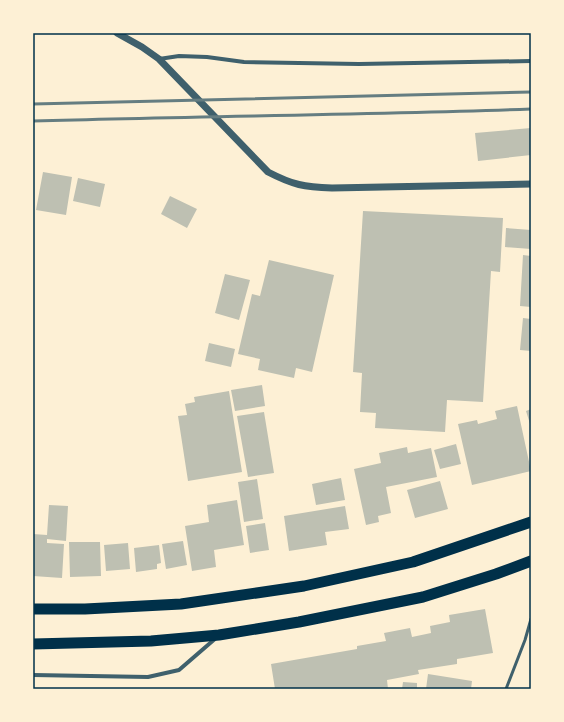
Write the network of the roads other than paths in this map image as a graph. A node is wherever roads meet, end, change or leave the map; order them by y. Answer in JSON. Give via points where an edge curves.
{"nodes":[{"id":1,"x":117,"y":33,"type":"edge"},
{"id":2,"x":159,"y":60,"type":"junction"},
{"id":3,"x":531,"y":61,"type":"edge"},
{"id":4,"x":531,"y":184,"type":"edge"},
{"id":5,"x":531,"y":522,"type":"edge"},
{"id":6,"x":531,"y":561,"type":"edge"},
{"id":7,"x":33,"y":609,"type":"edge"},
{"id":8,"x":531,"y":619,"type":"edge"},
{"id":9,"x":219,"y":635,"type":"junction"},
{"id":10,"x":33,"y":644,"type":"edge"},
{"id":11,"x":33,"y":675,"type":"edge"},
{"id":12,"x":506,"y":689,"type":"edge"}],
"edges":[{"from":1,"to":2,"type":"street"},
{"from":2,"to":3,"type":"street","via":[[179,56],[244,62],[359,64]]},
{"from":2,"to":4,"type":"street","via":[[268,172],[289,183],[306,187],[332,188]]},
{"from":5,"to":7,"type":"highway","via":[[413,562],[304,586],[181,604]]},
{"from":6,"to":9,"type":"highway","via":[[423,597]]},
{"from":8,"to":12,"type":"lane"},
{"from":9,"to":10,"type":"highway","via":[[151,642]]},
{"from":9,"to":11,"type":"street","via":[[179,670],[164,674],[148,677]]}]}
